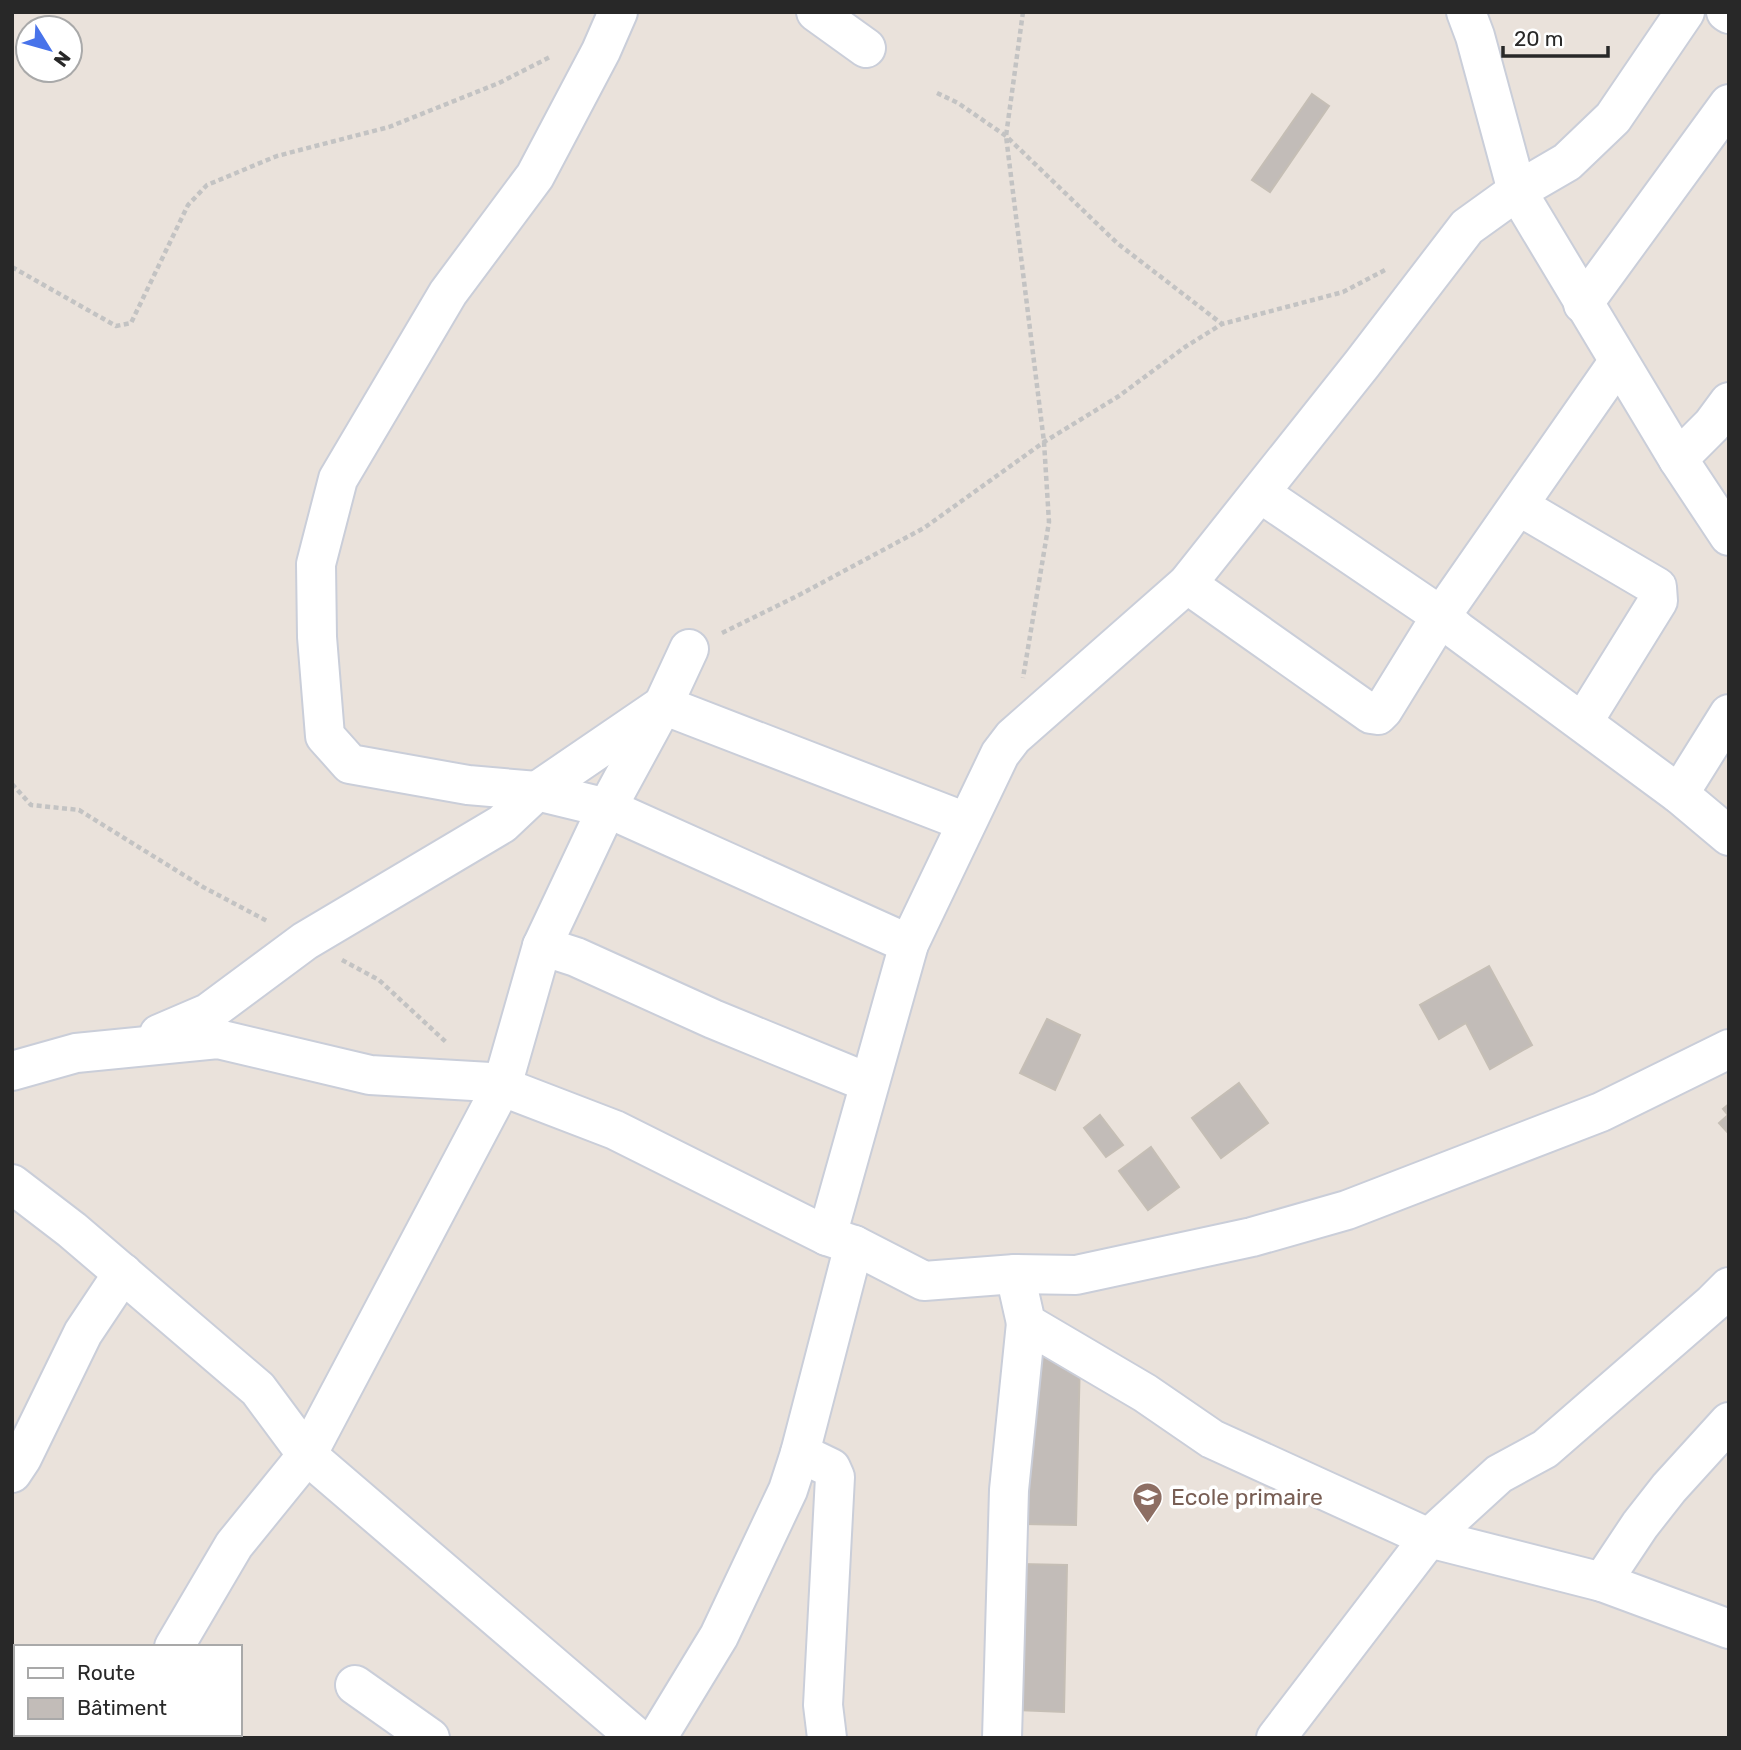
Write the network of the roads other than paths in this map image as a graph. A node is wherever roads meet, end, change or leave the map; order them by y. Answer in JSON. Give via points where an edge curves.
{"nodes":[{"id":1,"x":618,"y":12,"type":"edge"},
{"id":2,"x":816,"y":12,"type":"edge"},
{"id":3,"x":1685,"y":12,"type":"edge"},
{"id":4,"x":1478,"y":20,"type":"edge"},
{"id":5,"x":866,"y":48,"type":"dead end"},
{"id":6,"x":1729,"y":104,"type":"edge"},
{"id":7,"x":1517,"y":191,"type":"junction"},
{"id":8,"x":1583,"y":304,"type":"junction"},
{"id":9,"x":1618,"y":362,"type":"junction"},
{"id":10,"x":1729,"y":402,"type":"edge"},
{"id":11,"x":1678,"y":459,"type":"junction"},
{"id":12,"x":1260,"y":493,"type":"junction"},
{"id":13,"x":1519,"y":506,"type":"junction"},
{"id":14,"x":1729,"y":536,"type":"edge"},
{"id":15,"x":1187,"y":584,"type":"junction"},
{"id":16,"x":1441,"y":616,"type":"junction"},
{"id":17,"x":689,"y":649,"type":"road end"},
{"id":18,"x":663,"y":705,"type":"junction"},
{"id":19,"x":1729,"y":714,"type":"edge"},
{"id":20,"x":1583,"y":722,"type":"junction"},
{"id":21,"x":537,"y":791,"type":"junction"},
{"id":22,"x":1679,"y":794,"type":"junction"},
{"id":23,"x":607,"y":808,"type":"junction"},
{"id":24,"x":966,"y":822,"type":"junction"},
{"id":25,"x":1729,"y":836,"type":"edge"},
{"id":26,"x":909,"y":944,"type":"junction"},
{"id":27,"x":542,"y":946,"type":"junction"},
{"id":28,"x":124,"y":1049,"type":"junction"},
{"id":29,"x":1729,"y":1049,"type":"edge"},
{"id":30,"x":12,"y":1071,"type":"edge"},
{"id":31,"x":869,"y":1083,"type":"junction"},
{"id":32,"x":496,"y":1084,"type":"junction"},
{"id":33,"x":12,"y":1184,"type":"edge"},
{"id":34,"x":841,"y":1240,"type":"junction"},
{"id":35,"x":123,"y":1273,"type":"junction"},
{"id":36,"x":1015,"y":1275,"type":"junction"},
{"id":37,"x":1729,"y":1287,"type":"edge"},
{"id":38,"x":1026,"y":1323,"type":"junction"},
{"id":39,"x":1729,"y":1422,"type":"edge"},
{"id":40,"x":800,"y":1453,"type":"junction"},
{"id":41,"x":307,"y":1455,"type":"junction"},
{"id":42,"x":12,"y":1473,"type":"edge"},
{"id":43,"x":1429,"y":1538,"type":"junction"},
{"id":44,"x":1602,"y":1582,"type":"junction"},
{"id":45,"x":1729,"y":1629,"type":"edge"},
{"id":46,"x":175,"y":1645,"type":"edge"},
{"id":47,"x":355,"y":1685,"type":"dead end"},
{"id":48,"x":430,"y":1738,"type":"edge"},
{"id":49,"x":637,"y":1738,"type":"edge"},
{"id":50,"x":657,"y":1738,"type":"edge"},
{"id":51,"x":827,"y":1738,"type":"edge"},
{"id":52,"x":1002,"y":1738,"type":"edge"},
{"id":53,"x":1276,"y":1738,"type":"edge"}],
"edges":[{"from":1,"to":21,"type":"street","via":[[535,176],[448,292],[338,479],[316,564],[325,736],[350,764],[468,785]]},
{"from":2,"to":5,"type":"street"},
{"from":3,"to":7,"type":"street","via":[[1614,118],[1567,162]]},
{"from":4,"to":7,"type":"street"},
{"from":6,"to":8,"type":"street"},
{"from":7,"to":8,"type":"street"},
{"from":7,"to":12,"type":"street","via":[[1467,228]]},
{"from":8,"to":9,"type":"street"},
{"from":9,"to":11,"type":"street"},
{"from":9,"to":13,"type":"street"},
{"from":10,"to":11,"type":"street"},
{"from":11,"to":14,"type":"street"},
{"from":12,"to":15,"type":"street"},
{"from":12,"to":16,"type":"street"},
{"from":13,"to":16,"type":"street"},
{"from":13,"to":20,"type":"street","via":[[1657,587],[1658,601]]},
{"from":15,"to":16,"type":"street","via":[[1378,715]]},
{"from":15,"to":24,"type":"street","via":[[1013,737]]},
{"from":16,"to":20,"type":"street"},
{"from":17,"to":18,"type":"street"},
{"from":18,"to":21,"type":"street"},
{"from":18,"to":23,"type":"street"},
{"from":18,"to":24,"type":"street"},
{"from":19,"to":22,"type":"street"},
{"from":20,"to":22,"type":"street"},
{"from":21,"to":23,"type":"street"},
{"from":21,"to":28,"type":"street","via":[[502,824],[305,941],[208,1013]]},
{"from":22,"to":25,"type":"street"},
{"from":23,"to":26,"type":"street"},
{"from":23,"to":27,"type":"street"},
{"from":24,"to":26,"type":"street"},
{"from":26,"to":31,"type":"street"},
{"from":27,"to":31,"type":"street"},
{"from":27,"to":32,"type":"street"},
{"from":28,"to":30,"type":"street","via":[[76,1053]]},
{"from":28,"to":32,"type":"street","via":[[218,1040],[370,1075]]},
{"from":29,"to":36,"type":"street","via":[[1601,1112],[1347,1210],[1252,1237],[1076,1275]]},
{"from":31,"to":34,"type":"street"},
{"from":32,"to":34,"type":"street","via":[[615,1130]]},
{"from":32,"to":41,"type":"street"},
{"from":33,"to":35,"type":"street"},
{"from":34,"to":36,"type":"street","via":[[924,1281]]},
{"from":34,"to":40,"type":"street"},
{"from":35,"to":41,"type":"street","via":[[258,1389]]},
{"from":35,"to":42,"type":"street","via":[[83,1333]]},
{"from":36,"to":38,"type":"street"},
{"from":37,"to":43,"type":"street","via":[[1545,1449],[1499,1475]]},
{"from":38,"to":43,"type":"street","via":[[1212,1438]]},
{"from":38,"to":52,"type":"street","via":[[1009,1490]]},
{"from":39,"to":44,"type":"street","via":[[1655,1506]]},
{"from":40,"to":50,"type":"street","via":[[788,1490],[719,1636]]},
{"from":40,"to":51,"type":"street","via":[[831,1468],[835,1477],[824,1705]]},
{"from":41,"to":46,"type":"street","via":[[234,1545]]},
{"from":41,"to":49,"type":"street"},
{"from":43,"to":44,"type":"street"},
{"from":43,"to":53,"type":"street"},
{"from":44,"to":45,"type":"street"},
{"from":47,"to":48,"type":"street"}]}
